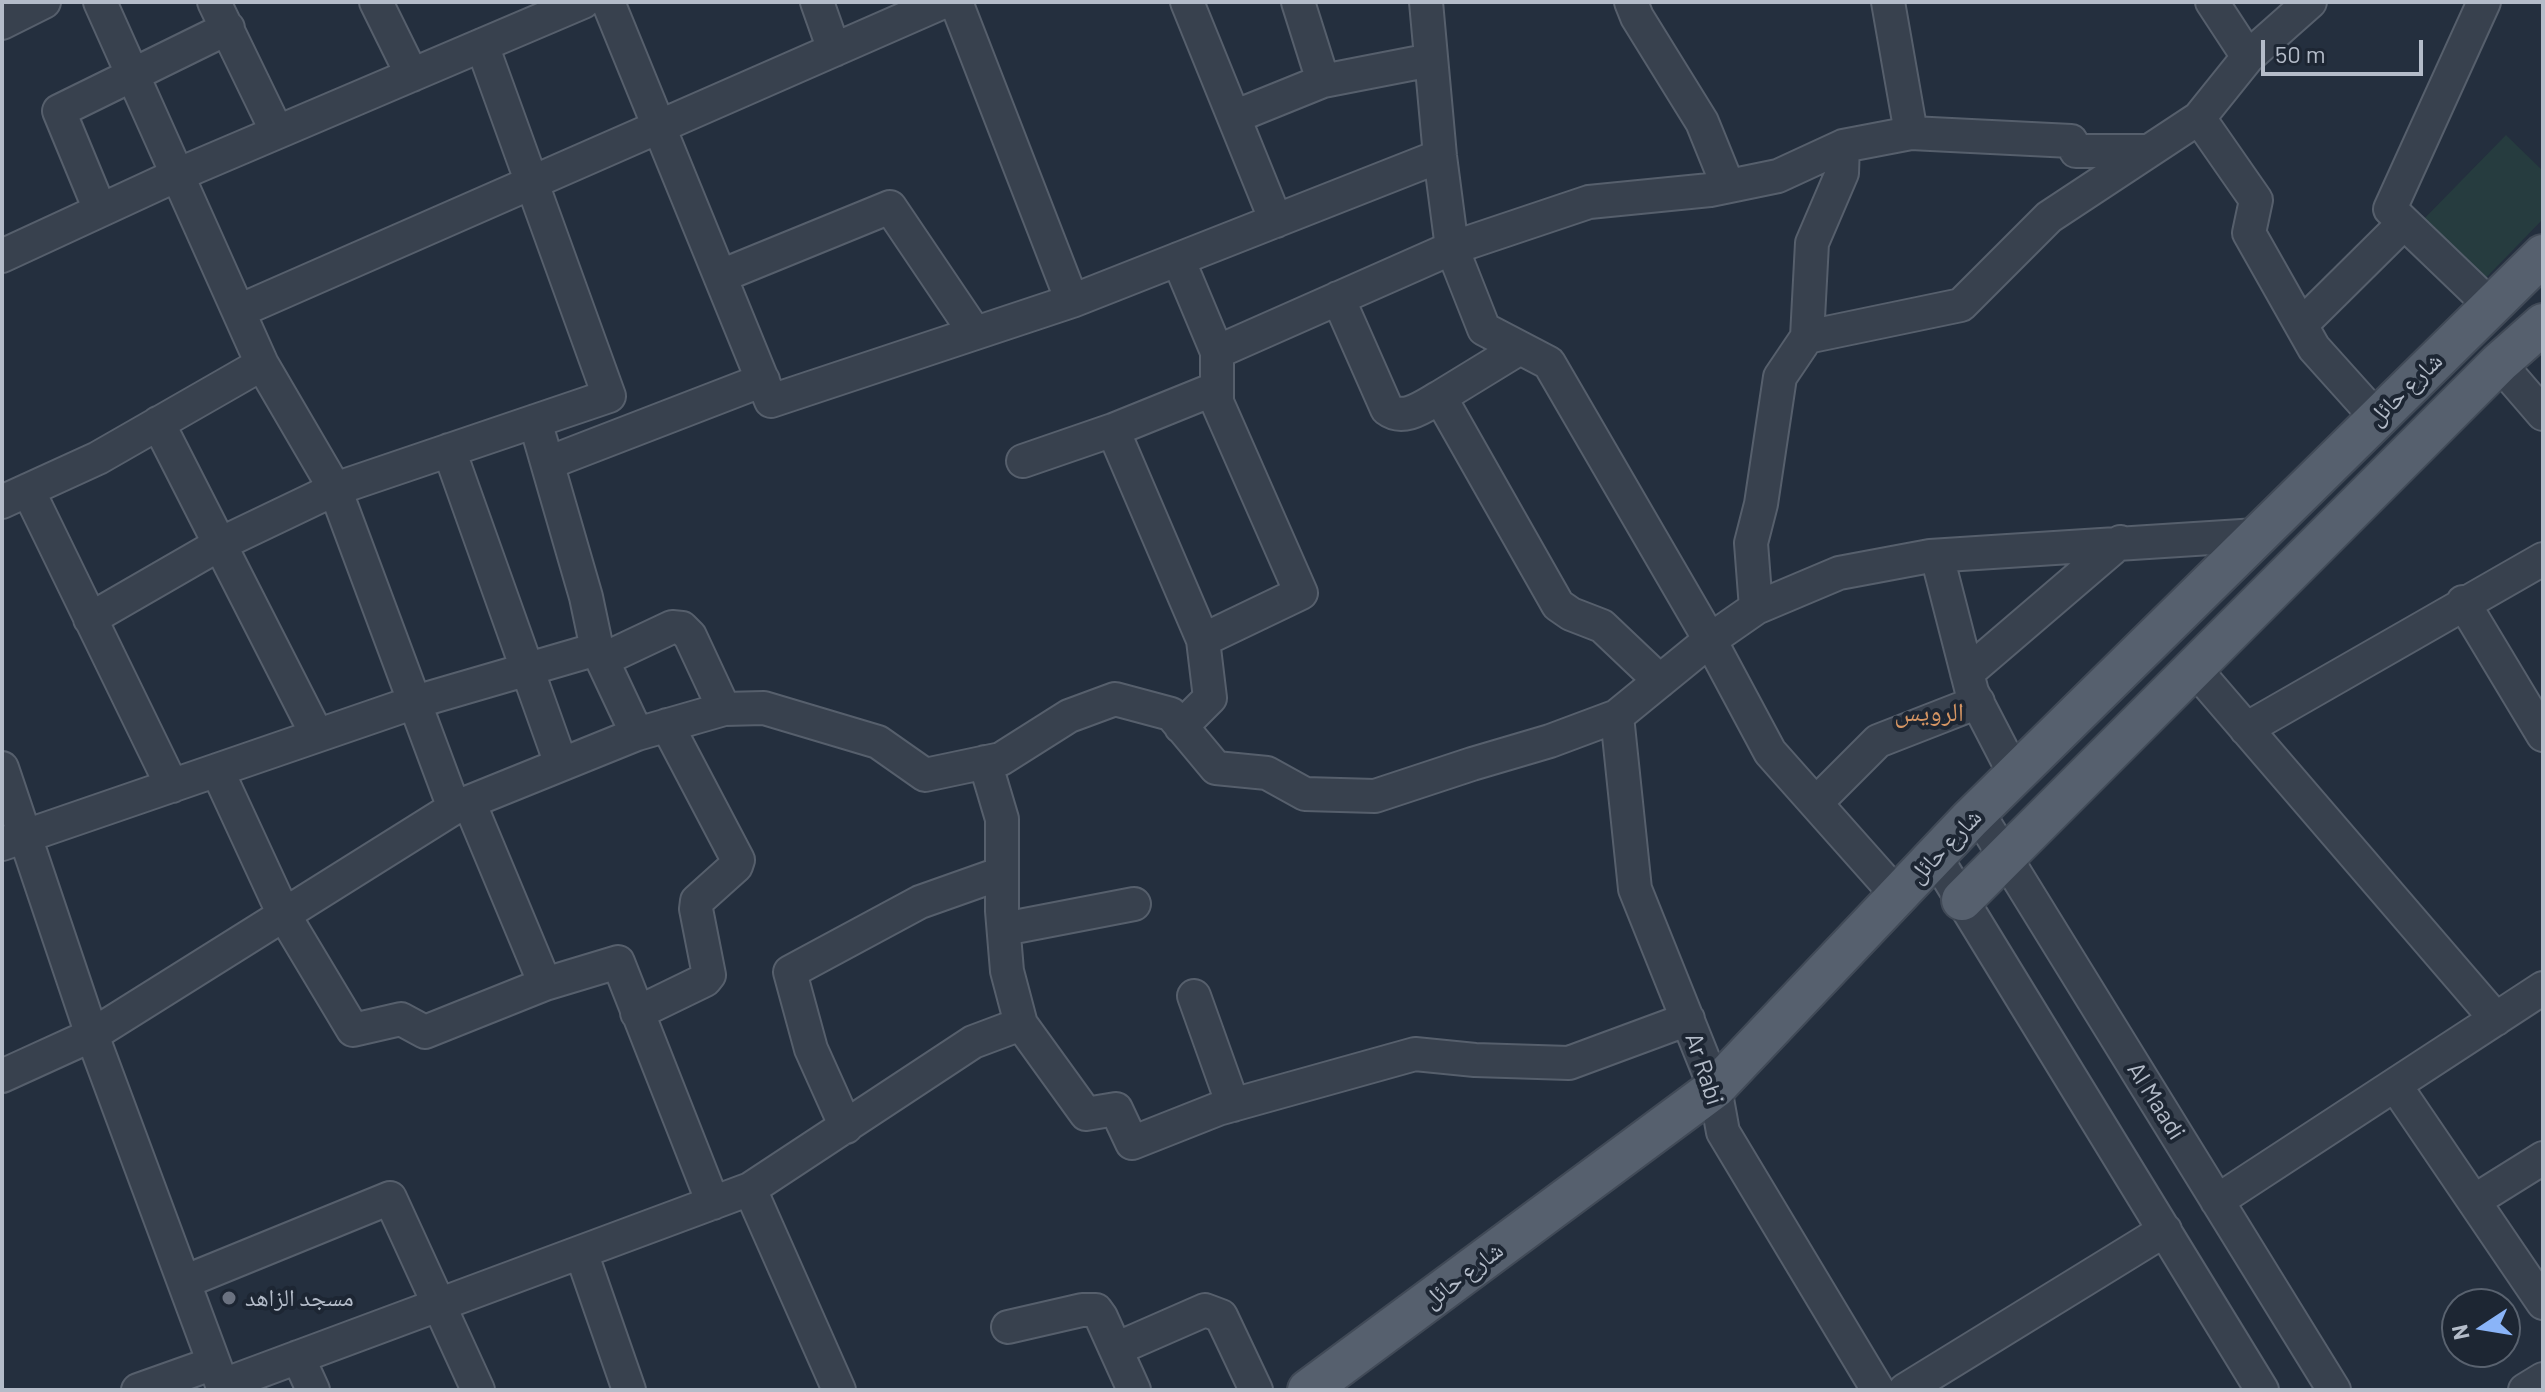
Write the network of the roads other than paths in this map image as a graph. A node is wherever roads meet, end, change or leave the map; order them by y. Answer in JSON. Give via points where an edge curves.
{"nodes":[{"id":1,"x":44,"y":2,"type":"edge"},
{"id":2,"x":100,"y":2,"type":"edge"},
{"id":3,"x":376,"y":2,"type":"edge"},
{"id":4,"x":583,"y":2,"type":"edge"},
{"id":5,"x":608,"y":2,"type":"edge"},
{"id":6,"x":817,"y":2,"type":"edge"},
{"id":7,"x":943,"y":2,"type":"edge"},
{"id":8,"x":956,"y":2,"type":"edge"},
{"id":9,"x":1187,"y":2,"type":"edge"},
{"id":10,"x":1298,"y":2,"type":"edge"},
{"id":11,"x":1426,"y":2,"type":"edge"},
{"id":12,"x":1631,"y":2,"type":"edge"},
{"id":13,"x":1888,"y":2,"type":"edge"},
{"id":14,"x":2212,"y":2,"type":"edge"},
{"id":15,"x":2310,"y":2,"type":"edge"},
{"id":16,"x":2484,"y":2,"type":"edge"},
{"id":17,"x":221,"y":15,"type":"edge"},
{"id":18,"x":2,"y":23,"type":"edge"},
{"id":19,"x":482,"y":45,"type":"junction"},
{"id":20,"x":834,"y":50,"type":"junction"},
{"id":21,"x":2248,"y":57,"type":"junction"},
{"id":22,"x":1431,"y":60,"type":"junction"},
{"id":23,"x":412,"y":75,"type":"junction"},
{"id":24,"x":133,"y":76,"type":"junction"},
{"id":25,"x":1323,"y":81,"type":"junction"},
{"id":26,"x":1234,"y":117,"type":"junction"},
{"id":27,"x":2199,"y":118,"type":"junction"},
{"id":28,"x":661,"y":126,"type":"junction"},
{"id":29,"x":277,"y":132,"type":"junction"},
{"id":30,"x":1911,"y":133,"type":"junction"},
{"id":31,"x":1843,"y":146,"type":"junction"},
{"id":32,"x":2149,"y":151,"type":"junction"},
{"id":33,"x":1440,"y":156,"type":"junction"},
{"id":34,"x":177,"y":175,"type":"junction"},
{"id":35,"x":531,"y":183,"type":"junction"},
{"id":36,"x":1728,"y":186,"type":"junction"},
{"id":37,"x":100,"y":210,"type":"junction"},
{"id":38,"x":1276,"y":221,"type":"junction"},
{"id":39,"x":2404,"y":223,"type":"junction"},
{"id":40,"x":1452,"y":248,"type":"junction"},
{"id":41,"x":2543,"y":255,"type":"edge"},
{"id":42,"x":2,"y":256,"type":"edge"},
{"id":43,"x":1178,"y":259,"type":"junction"},
{"id":44,"x":721,"y":276,"type":"junction"},
{"id":45,"x":1338,"y":298,"type":"junction"},
{"id":46,"x":1072,"y":301,"type":"junction"},
{"id":47,"x":2490,"y":305,"type":"junction"},
{"id":48,"x":239,"y":311,"type":"junction"},
{"id":49,"x":2543,"y":324,"type":"edge"},
{"id":50,"x":2301,"y":325,"type":"junction"},
{"id":51,"x":975,"y":333,"type":"junction"},
{"id":52,"x":1807,"y":337,"type":"junction"},
{"id":53,"x":1520,"y":348,"type":"junction"},
{"id":54,"x":1217,"y":352,"type":"junction"},
{"id":55,"x":2499,"y":363,"type":"junction"},
{"id":56,"x":262,"y":364,"type":"junction"},
{"id":57,"x":763,"y":380,"type":"junction"},
{"id":58,"x":1217,"y":388,"type":"junction"},
{"id":59,"x":1440,"y":397,"type":"junction"},
{"id":60,"x":2543,"y":414,"type":"edge"},
{"id":61,"x":2376,"y":417,"type":"junction"},
{"id":62,"x":535,"y":421,"type":"junction"},
{"id":63,"x":158,"y":423,"type":"junction"},
{"id":64,"x":1113,"y":430,"type":"junction"},
{"id":65,"x":449,"y":450,"type":"junction"},
{"id":66,"x":1023,"y":461,"type":"dead end"},
{"id":67,"x":548,"y":463,"type":"junction"},
{"id":68,"x":335,"y":489,"type":"junction"},
{"id":69,"x":15,"y":496,"type":"edge"},
{"id":70,"x":2257,"y":535,"type":"junction"},
{"id":71,"x":2120,"y":542,"type":"junction"},
{"id":72,"x":220,"y":544,"type":"junction"},
{"id":73,"x":1937,"y":556,"type":"junction"},
{"id":74,"x":2543,"y":559,"type":"edge"},
{"id":75,"x":2463,"y":602,"type":"junction"},
{"id":76,"x":1756,"y":608,"type":"junction"},
{"id":77,"x":90,"y":619,"type":"junction"},
{"id":78,"x":1203,"y":640,"type":"junction"},
{"id":79,"x":1710,"y":640,"type":"junction"},
{"id":80,"x":600,"y":655,"type":"junction"},
{"id":81,"x":2194,"y":668,"type":"junction"},
{"id":82,"x":527,"y":670,"type":"junction"},
{"id":83,"x":1660,"y":681,"type":"junction"},
{"id":84,"x":1972,"y":688,"type":"junction"},
{"id":85,"x":415,"y":702,"type":"junction"},
{"id":86,"x":724,"y":709,"type":"junction"},
{"id":87,"x":1617,"y":716,"type":"junction"},
{"id":88,"x":1181,"y":727,"type":"junction"},
{"id":89,"x":2246,"y":729,"type":"junction"},
{"id":90,"x":652,"y":730,"type":"junction"},
{"id":91,"x":317,"y":735,"type":"junction"},
{"id":92,"x":2543,"y":735,"type":"edge"},
{"id":93,"x":985,"y":762,"type":"junction"},
{"id":94,"x":561,"y":764,"type":"junction"},
{"id":95,"x":2,"y":768,"type":"edge"},
{"id":96,"x":217,"y":770,"type":"junction"},
{"id":97,"x":2015,"y":775,"type":"junction"},
{"id":98,"x":172,"y":786,"type":"junction"},
{"id":99,"x":1816,"y":803,"type":"junction"},
{"id":100,"x":462,"y":805,"type":"junction"},
{"id":101,"x":1978,"y":813,"type":"junction"},
{"id":102,"x":14,"y":840,"type":"edge"},
{"id":103,"x":1935,"y":856,"type":"junction"},
{"id":104,"x":2006,"y":857,"type":"junction"},
{"id":105,"x":1002,"y":873,"type":"junction"},
{"id":106,"x":1898,"y":896,"type":"junction"},
{"id":107,"x":1962,"y":900,"type":"junction"},
{"id":108,"x":1134,"y":904,"type":"dead end"},
{"id":109,"x":284,"y":915,"type":"junction"},
{"id":110,"x":1004,"y":929,"type":"junction"},
{"id":111,"x":545,"y":984,"type":"junction"},
{"id":112,"x":2543,"y":988,"type":"edge"},
{"id":113,"x":1194,"y":996,"type":"dead end"},
{"id":114,"x":637,"y":1013,"type":"junction"},
{"id":115,"x":1688,"y":1019,"type":"junction"},
{"id":116,"x":2496,"y":1019,"type":"junction"},
{"id":117,"x":1021,"y":1024,"type":"junction"},
{"id":118,"x":92,"y":1035,"type":"junction"},
{"id":119,"x":2,"y":1076,"type":"edge"},
{"id":120,"x":2395,"y":1085,"type":"junction"},
{"id":121,"x":1715,"y":1088,"type":"junction"},
{"id":122,"x":1233,"y":1105,"type":"junction"},
{"id":123,"x":846,"y":1127,"type":"junction"},
{"id":124,"x":2543,"y":1158,"type":"edge"},
{"id":125,"x":750,"y":1189,"type":"junction"},
{"id":126,"x":2217,"y":1201,"type":"junction"},
{"id":127,"x":2474,"y":1201,"type":"junction"},
{"id":128,"x":713,"y":1203,"type":"junction"},
{"id":129,"x":2165,"y":1230,"type":"junction"},
{"id":130,"x":581,"y":1252,"type":"junction"},
{"id":131,"x":184,"y":1282,"type":"junction"},
{"id":132,"x":2543,"y":1303,"type":"edge"},
{"id":133,"x":441,"y":1304,"type":"junction"},
{"id":134,"x":1008,"y":1327,"type":"dead end"},
{"id":135,"x":1116,"y":1349,"type":"junction"},
{"id":136,"x":298,"y":1357,"type":"junction"},
{"id":137,"x":220,"y":1379,"type":"edge"},
{"id":138,"x":2543,"y":1379,"type":"edge"},
{"id":139,"x":1332,"y":1383,"type":"edge"},
{"id":140,"x":828,"y":1387,"type":"edge"},
{"id":141,"x":138,"y":1390,"type":"edge"},
{"id":142,"x":313,"y":1390,"type":"edge"},
{"id":143,"x":478,"y":1390,"type":"edge"},
{"id":144,"x":629,"y":1390,"type":"edge"},
{"id":145,"x":1134,"y":1390,"type":"edge"},
{"id":146,"x":1256,"y":1390,"type":"edge"},
{"id":147,"x":1878,"y":1390,"type":"edge"},
{"id":148,"x":1905,"y":1390,"type":"edge"},
{"id":149,"x":2262,"y":1390,"type":"edge"},
{"id":150,"x":2334,"y":1390,"type":"edge"},
{"id":151,"x":2525,"y":1390,"type":"edge"}],
"edges":[{"from":1,"to":18,"type":"street"},
{"from":2,"to":24,"type":"street"},
{"from":3,"to":23,"type":"street"},
{"from":4,"to":19,"type":"street"},
{"from":5,"to":28,"type":"street"},
{"from":6,"to":20,"type":"street"},
{"from":7,"to":20,"type":"street"},
{"from":8,"to":46,"type":"street"},
{"from":9,"to":26,"type":"street"},
{"from":10,"to":25,"type":"street"},
{"from":11,"to":22,"type":"street"},
{"from":12,"to":36,"type":"street","via":[[1702,122]]},
{"from":13,"to":30,"type":"street"},
{"from":14,"to":21,"type":"street"},
{"from":15,"to":21,"type":"street"},
{"from":16,"to":39,"type":"street","via":[[2390,209]]},
{"from":17,"to":24,"type":"street"},
{"from":17,"to":29,"type":"street"},
{"from":19,"to":23,"type":"street"},
{"from":19,"to":35,"type":"street"},
{"from":20,"to":28,"type":"street"},
{"from":21,"to":27,"type":"street"},
{"from":22,"to":25,"type":"street"},
{"from":22,"to":33,"type":"street"},
{"from":23,"to":29,"type":"street"},
{"from":24,"to":34,"type":"street"},
{"from":24,"to":37,"type":"street","via":[[59,111]]},
{"from":25,"to":26,"type":"street"},
{"from":26,"to":38,"type":"street"},
{"from":27,"to":32,"type":"street"},
{"from":27,"to":50,"type":"street","via":[[2256,200],[2249,233]]},
{"from":28,"to":35,"type":"street"},
{"from":28,"to":44,"type":"street"},
{"from":29,"to":34,"type":"street"},
{"from":30,"to":31,"type":"street"},
{"from":30,"to":32,"type":"street","via":[[2071,141],[2076,151]]},
{"from":31,"to":36,"type":"street","via":[[1778,176]]},
{"from":31,"to":52,"type":"street","via":[[1842,173],[1812,243]]},
{"from":32,"to":52,"type":"street","via":[[2049,217],[1961,305]]},
{"from":33,"to":38,"type":"street"},
{"from":33,"to":40,"type":"street"},
{"from":34,"to":37,"type":"street"},
{"from":34,"to":48,"type":"street"},
{"from":35,"to":48,"type":"street"},
{"from":35,"to":62,"type":"street","via":[[609,396]]},
{"from":36,"to":40,"type":"street","via":[[1589,202]]},
{"from":37,"to":42,"type":"street"},
{"from":38,"to":43,"type":"street"},
{"from":39,"to":47,"type":"street"},
{"from":39,"to":50,"type":"street"},
{"from":40,"to":45,"type":"street"},
{"from":40,"to":53,"type":"street","via":[[1484,329]]},
{"from":41,"to":47,"type":"main road","name":"شارع حائل"},
{"from":43,"to":46,"type":"street"},
{"from":43,"to":54,"type":"street"},
{"from":44,"to":51,"type":"street","via":[[890,207]]},
{"from":44,"to":57,"type":"street"},
{"from":45,"to":54,"type":"street"},
{"from":45,"to":59,"type":"street","via":[[1387,409],[1402,415]]},
{"from":46,"to":51,"type":"street"},
{"from":47,"to":61,"type":"main road","name":"شارع حائل"},
{"from":48,"to":56,"type":"street"},
{"from":49,"to":55,"type":"main road","name":"شارع حائل"},
{"from":50,"to":61,"type":"street","via":[[2314,348]]},
{"from":51,"to":57,"type":"street","via":[[771,401]]},
{"from":52,"to":76,"type":"street","via":[[1780,377],[1751,543]]},
{"from":53,"to":59,"type":"street"},
{"from":53,"to":79,"type":"street","via":[[1549,363]]},
{"from":54,"to":58,"type":"street"},
{"from":55,"to":60,"type":"street"},
{"from":55,"to":81,"type":"main road","name":"شارع حائل"},
{"from":56,"to":63,"type":"street"},
{"from":56,"to":68,"type":"street"},
{"from":57,"to":67,"type":"street"},
{"from":58,"to":64,"type":"street"},
{"from":58,"to":78,"type":"street","via":[[1217,402],[1301,593]]},
{"from":59,"to":83,"type":"street","via":[[1558,605],[1602,626]]},
{"from":61,"to":70,"type":"main road","name":"شارع حائل"},
{"from":62,"to":65,"type":"street"},
{"from":62,"to":67,"type":"street"},
{"from":63,"to":69,"type":"street"},
{"from":63,"to":72,"type":"street"},
{"from":64,"to":66,"type":"street"},
{"from":64,"to":78,"type":"street"},
{"from":65,"to":68,"type":"street"},
{"from":65,"to":82,"type":"street"},
{"from":67,"to":80,"type":"street"},
{"from":68,"to":72,"type":"street"},
{"from":68,"to":85,"type":"street"},
{"from":69,"to":77,"type":"street"},
{"from":70,"to":71,"type":"street"},
{"from":70,"to":97,"type":"main road","name":"شارع حائل"},
{"from":71,"to":73,"type":"street"},
{"from":71,"to":84,"type":"street"},
{"from":72,"to":77,"type":"street"},
{"from":72,"to":91,"type":"street"},
{"from":73,"to":76,"type":"street","via":[[1839,573]]},
{"from":73,"to":84,"type":"street"},
{"from":74,"to":75,"type":"street"},
{"from":75,"to":89,"type":"street"},
{"from":75,"to":92,"type":"street"},
{"from":76,"to":79,"type":"street"},
{"from":77,"to":98,"type":"street"},
{"from":78,"to":88,"type":"street","via":[[1210,698]]},
{"from":79,"to":83,"type":"street"},
{"from":79,"to":99,"type":"street","via":[[1770,752]]},
{"from":80,"to":82,"type":"street"},
{"from":80,"to":86,"type":"street","via":[[672,627],[682,628]]},
{"from":80,"to":90,"type":"street"},
{"from":81,"to":89,"type":"street"},
{"from":81,"to":104,"type":"main road","name":"شارع حائل"},
{"from":82,"to":85,"type":"street"},
{"from":82,"to":94,"type":"street"},
{"from":83,"to":87,"type":"street"},
{"from":84,"to":97,"type":"street"},
{"from":84,"to":99,"type":"street","via":[[1878,741]]},
{"from":85,"to":91,"type":"street"},
{"from":85,"to":100,"type":"street"},
{"from":86,"to":90,"type":"street"},
{"from":86,"to":93,"type":"street","via":[[764,708],[878,742],[925,775]]},
{"from":87,"to":88,"type":"street","via":[[1375,796],[1305,794],[1267,773],[1216,768]]},
{"from":87,"to":115,"type":"street","name":"Ar Rabi","via":[[1635,889]]},
{"from":88,"to":93,"type":"street","via":[[1171,714],[1115,699],[1069,716],[1001,759]]},
{"from":89,"to":116,"type":"street"},
{"from":90,"to":94,"type":"street"},
{"from":90,"to":114,"type":"street","via":[[738,860],[697,901],[709,975]]},
{"from":91,"to":96,"type":"street"},
{"from":93,"to":105,"type":"street","via":[[1002,819]]},
{"from":94,"to":100,"type":"street"},
{"from":95,"to":102,"type":"street"},
{"from":96,"to":98,"type":"street"},
{"from":96,"to":109,"type":"street"},
{"from":97,"to":101,"type":"main road","name":"شارع حائل"},
{"from":98,"to":102,"type":"street"},
{"from":99,"to":106,"type":"street"},
{"from":100,"to":109,"type":"street"},
{"from":100,"to":111,"type":"street"},
{"from":101,"to":103,"type":"main road","name":"شارع حائل"},
{"from":101,"to":104,"type":"street","name":"Al Maadi"},
{"from":102,"to":118,"type":"street"},
{"from":103,"to":106,"type":"main road","name":"شارع حائل"},
{"from":103,"to":107,"type":"street"},
{"from":104,"to":107,"type":"main road","name":"شارع حائل"},
{"from":104,"to":126,"type":"street","name":"Al Maadi"},
{"from":105,"to":110,"type":"street"},
{"from":105,"to":123,"type":"street","via":[[920,902],[790,972],[811,1049]]},
{"from":106,"to":121,"type":"main road","name":"شارع حائل"},
{"from":107,"to":129,"type":"street"},
{"from":108,"to":110,"type":"street"},
{"from":109,"to":111,"type":"street","via":[[353,1030],[401,1019],[425,1032]]},
{"from":109,"to":118,"type":"street"},
{"from":110,"to":117,"type":"street","via":[[1007,971]]},
{"from":111,"to":114,"type":"street","via":[[618,962]]},
{"from":112,"to":116,"type":"street"},
{"from":113,"to":122,"type":"street"},
{"from":114,"to":128,"type":"street"},
{"from":115,"to":121,"type":"street","name":"Ar Rabi"},
{"from":115,"to":122,"type":"street","via":[[1569,1063],[1415,1054]]},
{"from":116,"to":120,"type":"street"},
{"from":117,"to":122,"type":"street","via":[[1086,1114],[1116,1109],[1132,1143]]},
{"from":117,"to":123,"type":"street","via":[[973,1042]]},
{"from":118,"to":119,"type":"street"},
{"from":118,"to":131,"type":"street"},
{"from":120,"to":126,"type":"street"},
{"from":120,"to":127,"type":"street"},
{"from":121,"to":139,"type":"main road","name":"شارع حائل"},
{"from":121,"to":147,"type":"street","name":"Ar Rabi","via":[[1723,1132]]},
{"from":123,"to":125,"type":"street"},
{"from":124,"to":127,"type":"street"},
{"from":125,"to":128,"type":"street"},
{"from":125,"to":140,"type":"street"},
{"from":126,"to":150,"type":"street","name":"Al Maadi"},
{"from":127,"to":132,"type":"street"},
{"from":128,"to":130,"type":"street"},
{"from":129,"to":148,"type":"street"},
{"from":129,"to":149,"type":"street"},
{"from":130,"to":133,"type":"street"},
{"from":130,"to":144,"type":"street"},
{"from":131,"to":133,"type":"street","via":[[390,1198]]},
{"from":131,"to":137,"type":"street"},
{"from":133,"to":136,"type":"street"},
{"from":133,"to":143,"type":"street"},
{"from":134,"to":135,"type":"street","via":[[1096,1310]]},
{"from":135,"to":145,"type":"street"},
{"from":135,"to":146,"type":"street","via":[[1213,1311],[1221,1316]]},
{"from":136,"to":137,"type":"street"},
{"from":136,"to":142,"type":"street"},
{"from":137,"to":141,"type":"street"},
{"from":138,"to":151,"type":"street"}]}
